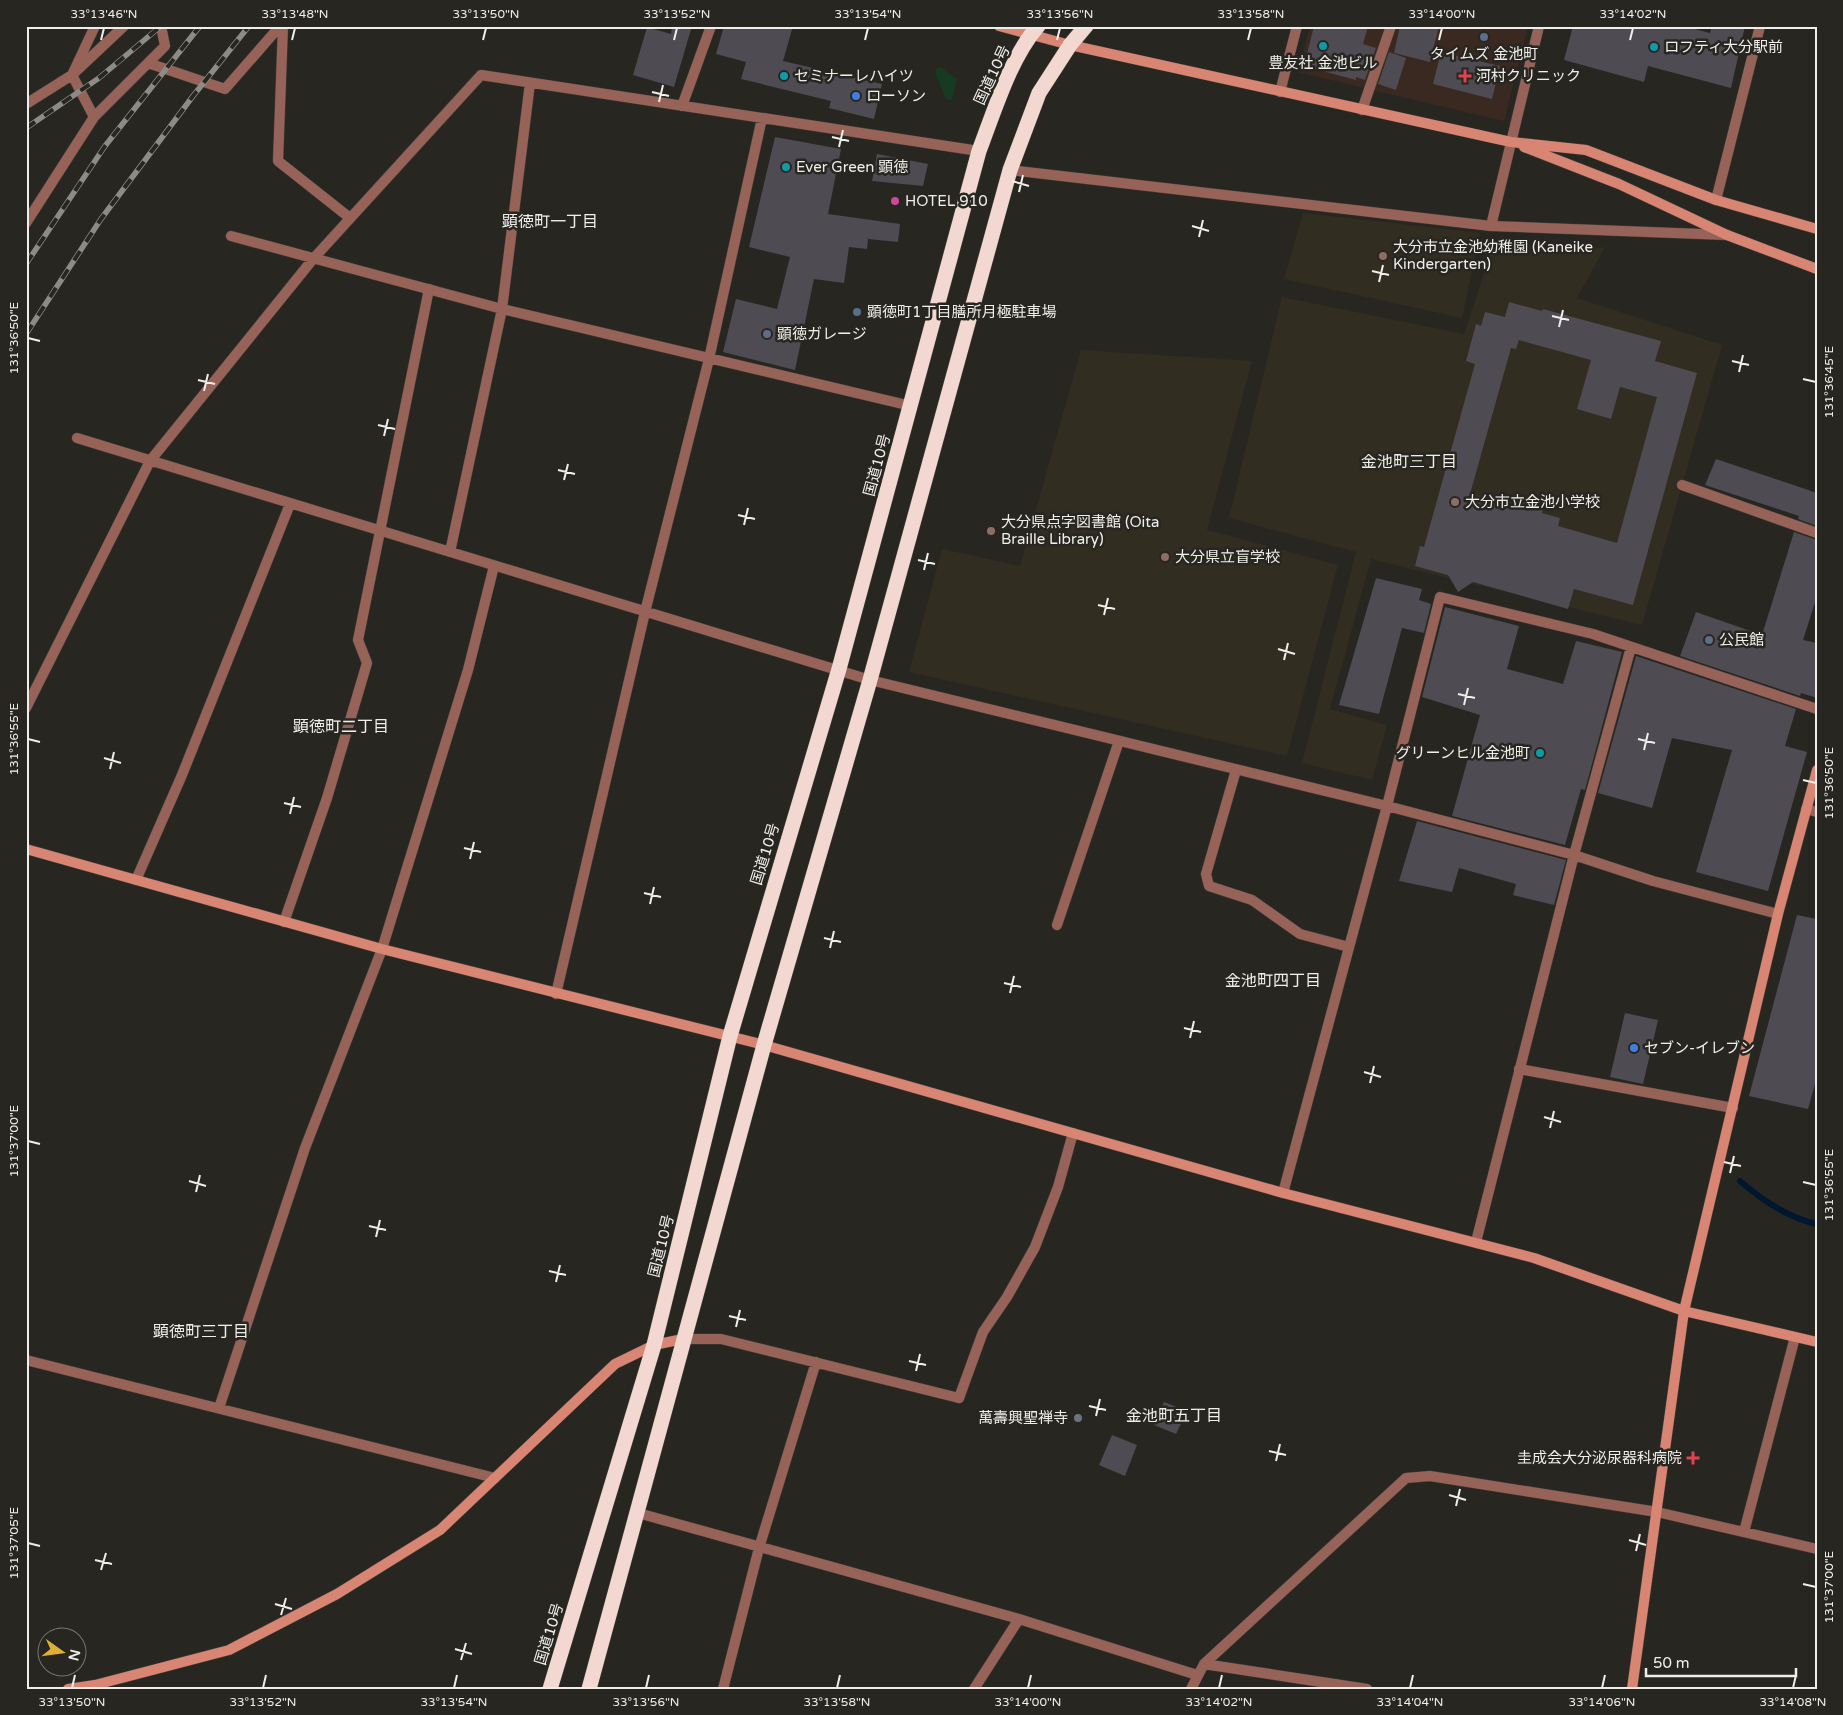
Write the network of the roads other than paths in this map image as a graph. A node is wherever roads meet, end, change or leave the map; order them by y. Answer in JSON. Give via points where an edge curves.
{"nodes":[{"id":1,"x":95,"y":26,"type":"edge"},
{"id":2,"x":124,"y":26,"type":"edge"},
{"id":3,"x":161,"y":26,"type":"edge"},
{"id":4,"x":281,"y":26,"type":"edge"},
{"id":5,"x":711,"y":26,"type":"edge"},
{"id":6,"x":999,"y":26,"type":"edge"},
{"id":7,"x":1086,"y":26,"type":"edge"},
{"id":8,"x":1297,"y":26,"type":"edge"},
{"id":9,"x":1391,"y":26,"type":"edge"},
{"id":10,"x":1540,"y":26,"type":"edge"},
{"id":11,"x":1760,"y":26,"type":"edge"},
{"id":12,"x":1034,"y":31,"type":"edge"},
{"id":13,"x":1070,"y":45,"type":"junction"},
{"id":14,"x":148,"y":63,"type":"junction"},
{"id":15,"x":72,"y":75,"type":"junction"},
{"id":16,"x":530,"y":83,"type":"junction"},
{"id":17,"x":1280,"y":92,"type":"junction"},
{"id":18,"x":26,"y":104,"type":"edge"},
{"id":19,"x":682,"y":106,"type":"junction"},
{"id":20,"x":1362,"y":110,"type":"junction"},
{"id":21,"x":94,"y":118,"type":"junction"},
{"id":22,"x":762,"y":118,"type":"junction"},
{"id":23,"x":1511,"y":142,"type":"junction"},
{"id":24,"x":979,"y":151,"type":"junction"},
{"id":25,"x":1010,"y":170,"type":"junction"},
{"id":26,"x":1716,"y":200,"type":"junction"},
{"id":27,"x":350,"y":218,"type":"junction"},
{"id":28,"x":26,"y":223,"type":"edge"},
{"id":29,"x":1491,"y":226,"type":"junction"},
{"id":30,"x":1817,"y":229,"type":"edge"},
{"id":31,"x":1727,"y":235,"type":"junction"},
{"id":32,"x":231,"y":236,"type":"dead end"},
{"id":33,"x":313,"y":259,"type":"junction"},
{"id":34,"x":1817,"y":269,"type":"edge"},
{"id":35,"x":429,"y":289,"type":"junction"},
{"id":36,"x":502,"y":309,"type":"junction"},
{"id":37,"x":708,"y":358,"type":"junction"},
{"id":38,"x":911,"y":406,"type":"junction"},
{"id":39,"x":77,"y":438,"type":"dead end"},
{"id":40,"x":150,"y":461,"type":"junction"},
{"id":41,"x":1682,"y":485,"type":"dead end"},
{"id":42,"x":290,"y":504,"type":"junction"},
{"id":43,"x":381,"y":531,"type":"junction"},
{"id":44,"x":1817,"y":534,"type":"edge"},
{"id":45,"x":450,"y":552,"type":"junction"},
{"id":46,"x":494,"y":566,"type":"junction"},
{"id":47,"x":645,"y":612,"type":"junction"},
{"id":48,"x":1631,"y":647,"type":"junction"},
{"id":49,"x":838,"y":670,"type":"junction"},
{"id":50,"x":870,"y":680,"type":"junction"},
{"id":51,"x":26,"y":708,"type":"edge"},
{"id":52,"x":1817,"y":709,"type":"edge"},
{"id":53,"x":1119,"y":741,"type":"junction"},
{"id":54,"x":1236,"y":770,"type":"junction"},
{"id":55,"x":1817,"y":770,"type":"edge"},
{"id":56,"x":1387,"y":806,"type":"junction"},
{"id":57,"x":1806,"y":810,"type":"junction"},
{"id":58,"x":1817,"y":812,"type":"edge"},
{"id":59,"x":26,"y":849,"type":"edge"},
{"id":60,"x":1574,"y":854,"type":"junction"},
{"id":61,"x":136,"y":880,"type":"junction"},
{"id":62,"x":1778,"y":914,"type":"junction"},
{"id":63,"x":284,"y":922,"type":"junction"},
{"id":64,"x":1057,"y":925,"type":"dead end"},
{"id":65,"x":1349,"y":947,"type":"junction"},
{"id":66,"x":382,"y":949,"type":"junction"},
{"id":67,"x":556,"y":994,"type":"junction"},
{"id":68,"x":730,"y":1036,"type":"junction"},
{"id":69,"x":764,"y":1045,"type":"junction"},
{"id":70,"x":1519,"y":1069,"type":"junction"},
{"id":71,"x":1733,"y":1108,"type":"junction"},
{"id":72,"x":1073,"y":1133,"type":"junction"},
{"id":73,"x":1283,"y":1193,"type":"junction"},
{"id":74,"x":1476,"y":1242,"type":"junction"},
{"id":75,"x":1684,"y":1311,"type":"junction"},
{"id":76,"x":1795,"y":1337,"type":"junction"},
{"id":77,"x":683,"y":1339,"type":"junction"},
{"id":78,"x":1817,"y":1342,"type":"edge"},
{"id":79,"x":654,"y":1345,"type":"junction"},
{"id":80,"x":26,"y":1360,"type":"edge"},
{"id":81,"x":816,"y":1362,"type":"junction"},
{"id":82,"x":219,"y":1408,"type":"junction"},
{"id":83,"x":495,"y":1478,"type":"junction"},
{"id":84,"x":1657,"y":1512,"type":"junction"},
{"id":85,"x":638,"y":1513,"type":"junction"},
{"id":86,"x":1744,"y":1532,"type":"junction"},
{"id":87,"x":760,"y":1548,"type":"junction"},
{"id":88,"x":1817,"y":1549,"type":"edge"},
{"id":89,"x":1019,"y":1619,"type":"junction"},
{"id":90,"x":1204,"y":1664,"type":"junction"},
{"id":91,"x":1197,"y":1675,"type":"junction"},
{"id":92,"x":68,"y":1689,"type":"edge"},
{"id":93,"x":550,"y":1689,"type":"edge"},
{"id":94,"x":589,"y":1689,"type":"edge"},
{"id":95,"x":723,"y":1689,"type":"edge"},
{"id":96,"x":974,"y":1689,"type":"edge"},
{"id":97,"x":1191,"y":1689,"type":"edge"},
{"id":98,"x":1367,"y":1689,"type":"edge"},
{"id":99,"x":1632,"y":1689,"type":"edge"}],
"edges":[{"from":1,"to":15,"type":"street"},
{"from":2,"to":15,"type":"street"},
{"from":3,"to":14,"type":"street","via":[[165,46]]},
{"from":4,"to":14,"type":"street","via":[[225,89]]},
{"from":4,"to":27,"type":"street","via":[[278,161]]},
{"from":5,"to":19,"type":"street"},
{"from":6,"to":12,"type":"street"},
{"from":7,"to":13,"type":"highway"},
{"from":8,"to":17,"type":"street"},
{"from":9,"to":20,"type":"street"},
{"from":10,"to":23,"type":"street"},
{"from":11,"to":26,"type":"street"},
{"from":12,"to":13,"type":"street"},
{"from":12,"to":24,"type":"highway","name":"国道10号","via":[[1004,86]]},
{"from":13,"to":17,"type":"street"},
{"from":13,"to":25,"type":"highway","via":[[1039,93]]},
{"from":14,"to":21,"type":"street"},
{"from":15,"to":18,"type":"street"},
{"from":15,"to":21,"type":"street"},
{"from":16,"to":19,"type":"street"},
{"from":16,"to":27,"type":"street","via":[[482,75]]},
{"from":16,"to":36,"type":"street"},
{"from":17,"to":20,"type":"street"},
{"from":19,"to":22,"type":"street"},
{"from":20,"to":23,"type":"street"},
{"from":21,"to":28,"type":"street"},
{"from":22,"to":24,"type":"street"},
{"from":22,"to":37,"type":"street"},
{"from":23,"to":26,"type":"street","via":[[1586,150]]},
{"from":23,"to":29,"type":"street"},
{"from":23,"to":31,"type":"street","via":[[1619,184]]},
{"from":24,"to":38,"type":"highway","name":"国道10号"},
{"from":25,"to":29,"type":"street"},
{"from":25,"to":50,"type":"highway"},
{"from":26,"to":30,"type":"street"},
{"from":27,"to":33,"type":"street"},
{"from":29,"to":31,"type":"street"},
{"from":31,"to":34,"type":"street"},
{"from":32,"to":33,"type":"street"},
{"from":33,"to":35,"type":"street"},
{"from":33,"to":40,"type":"street"},
{"from":35,"to":36,"type":"street"},
{"from":35,"to":43,"type":"street"},
{"from":36,"to":37,"type":"street"},
{"from":36,"to":45,"type":"street"},
{"from":37,"to":38,"type":"street"},
{"from":37,"to":47,"type":"street"},
{"from":38,"to":49,"type":"highway","name":"国道10号"},
{"from":39,"to":40,"type":"street"},
{"from":40,"to":42,"type":"street"},
{"from":40,"to":51,"type":"street"},
{"from":41,"to":44,"type":"street"},
{"from":42,"to":43,"type":"street"},
{"from":42,"to":61,"type":"street","via":[[182,775]]},
{"from":43,"to":45,"type":"street"},
{"from":43,"to":63,"type":"street","via":[[358,640],[367,663],[328,798]]},
{"from":45,"to":46,"type":"street"},
{"from":46,"to":47,"type":"street"},
{"from":46,"to":66,"type":"street","via":[[468,670]]},
{"from":47,"to":49,"type":"street"},
{"from":47,"to":67,"type":"street"},
{"from":48,"to":52,"type":"street"},
{"from":48,"to":56,"type":"street","via":[[1593,634],[1440,597]]},
{"from":48,"to":60,"type":"street"},
{"from":49,"to":50,"type":"street"},
{"from":49,"to":68,"type":"highway","name":"国道10号"},
{"from":50,"to":53,"type":"street"},
{"from":50,"to":69,"type":"highway"},
{"from":53,"to":54,"type":"street"},
{"from":53,"to":64,"type":"street"},
{"from":54,"to":56,"type":"street"},
{"from":54,"to":65,"type":"street","via":[[1206,874],[1209,886],[1252,900],[1300,934]]},
{"from":55,"to":57,"type":"street"},
{"from":56,"to":60,"type":"street"},
{"from":56,"to":65,"type":"street"},
{"from":57,"to":58,"type":"street"},
{"from":57,"to":62,"type":"street"},
{"from":59,"to":61,"type":"street"},
{"from":60,"to":62,"type":"street","via":[[1653,881]]},
{"from":60,"to":70,"type":"street"},
{"from":61,"to":63,"type":"street"},
{"from":62,"to":71,"type":"street"},
{"from":63,"to":66,"type":"street"},
{"from":65,"to":73,"type":"street"},
{"from":66,"to":67,"type":"street"},
{"from":66,"to":82,"type":"street","via":[[305,1148]]},
{"from":67,"to":68,"type":"street"},
{"from":68,"to":69,"type":"street"},
{"from":68,"to":79,"type":"highway","name":"国道10号"},
{"from":69,"to":72,"type":"street"},
{"from":69,"to":77,"type":"highway"},
{"from":70,"to":71,"type":"street"},
{"from":70,"to":74,"type":"street"},
{"from":71,"to":75,"type":"street"},
{"from":72,"to":73,"type":"street"},
{"from":72,"to":81,"type":"street","via":[[1058,1187],[1035,1247],[983,1332],[959,1398]]},
{"from":73,"to":74,"type":"street"},
{"from":74,"to":75,"type":"street","via":[[1534,1258]]},
{"from":75,"to":76,"type":"street"},
{"from":75,"to":84,"type":"street"},
{"from":76,"to":78,"type":"street"},
{"from":76,"to":86,"type":"street"},
{"from":77,"to":79,"type":"street"},
{"from":77,"to":81,"type":"street","via":[[721,1339]]},
{"from":77,"to":85,"type":"highway"},
{"from":79,"to":83,"type":"street","via":[[615,1364]]},
{"from":79,"to":93,"type":"highway","name":"国道10号"},
{"from":80,"to":82,"type":"street"},
{"from":81,"to":87,"type":"street"},
{"from":82,"to":83,"type":"street"},
{"from":83,"to":92,"type":"street","via":[[440,1530],[390,1564],[229,1650]]},
{"from":84,"to":86,"type":"street"},
{"from":84,"to":90,"type":"street","via":[[1430,1476],[1406,1478]]},
{"from":84,"to":99,"type":"street"},
{"from":85,"to":87,"type":"street"},
{"from":85,"to":94,"type":"highway"},
{"from":86,"to":88,"type":"street"},
{"from":87,"to":89,"type":"street"},
{"from":87,"to":95,"type":"street"},
{"from":89,"to":91,"type":"street"},
{"from":89,"to":96,"type":"street"},
{"from":90,"to":91,"type":"street"},
{"from":90,"to":98,"type":"street"},
{"from":91,"to":97,"type":"street"}]}
